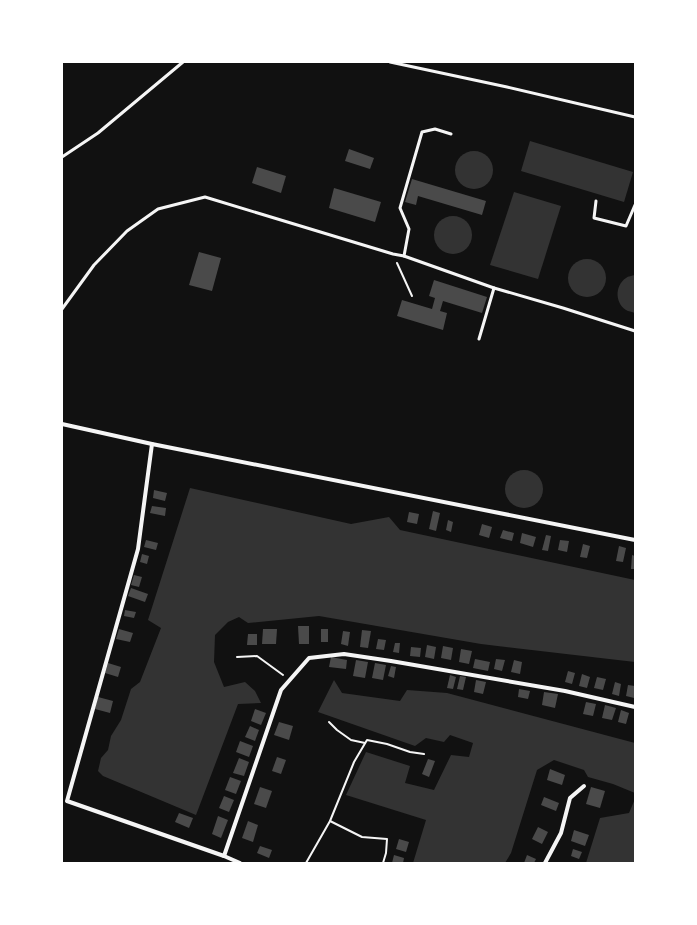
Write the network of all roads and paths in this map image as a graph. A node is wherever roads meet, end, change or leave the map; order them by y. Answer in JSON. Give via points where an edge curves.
{"nodes":[{"id":1,"x":183,"y":62,"type":"edge"},
{"id":2,"x":390,"y":62,"type":"edge"},
{"id":3,"x":635,"y":117,"type":"edge"},
{"id":4,"x":451,"y":134,"type":"dead end"},
{"id":5,"x":62,"y":157,"type":"edge"},
{"id":6,"x":596,"y":201,"type":"dead end"},
{"id":7,"x":635,"y":205,"type":"edge"},
{"id":8,"x":394,"y":254,"type":"junction"},
{"id":9,"x":404,"y":256,"type":"junction"},
{"id":10,"x":494,"y":288,"type":"junction"},
{"id":11,"x":412,"y":296,"type":"dead end"},
{"id":12,"x":62,"y":309,"type":"edge"},
{"id":13,"x":635,"y":331,"type":"edge"},
{"id":14,"x":480,"y":339,"type":"dead end"},
{"id":15,"x":62,"y":424,"type":"edge"},
{"id":16,"x":152,"y":444,"type":"junction"},
{"id":17,"x":635,"y":540,"type":"edge"},
{"id":18,"x":237,"y":657,"type":"dead end"},
{"id":19,"x":290,"y":680,"type":"junction"},
{"id":20,"x":635,"y":707,"type":"edge"},
{"id":21,"x":329,"y":722,"type":"dead end"},
{"id":22,"x":365,"y":743,"type":"junction"},
{"id":23,"x":424,"y":754,"type":"dead end"},
{"id":24,"x":584,"y":786,"type":"dead end"},
{"id":25,"x":330,"y":820,"type":"junction"},
{"id":26,"x":224,"y":856,"type":"junction"},
{"id":27,"x":240,"y":863,"type":"edge"},
{"id":28,"x":306,"y":863,"type":"edge"},
{"id":29,"x":383,"y":863,"type":"edge"},
{"id":30,"x":545,"y":863,"type":"edge"}],
"edges":[{"from":1,"to":5,"type":"lane","via":[[98,133]]},
{"from":2,"to":3,"type":"lane"},
{"from":4,"to":9,"type":"lane","via":[[436,130],[422,132],[400,208],[409,229]]},
{"from":6,"to":7,"type":"lane","via":[[594,218],[626,226]]},
{"from":8,"to":9,"type":"lane"},
{"from":8,"to":11,"type":"path"},
{"from":8,"to":12,"type":"lane","via":[[205,198],[158,209],[127,231],[94,265]]},
{"from":9,"to":10,"type":"lane"},
{"from":10,"to":13,"type":"lane"},
{"from":10,"to":14,"type":"lane"},
{"from":15,"to":16,"type":"street"},
{"from":16,"to":17,"type":"street"},
{"from":16,"to":26,"type":"street","via":[[138,549],[67,801]]},
{"from":18,"to":19,"type":"path","via":[[257,656]]},
{"from":19,"to":20,"type":"street","via":[[309,658],[344,654],[565,691]]},
{"from":19,"to":26,"type":"street","via":[[281,690]]},
{"from":21,"to":22,"type":"path","via":[[351,740]]},
{"from":22,"to":23,"type":"path","via":[[367,740]]},
{"from":22,"to":25,"type":"path","via":[[354,762]]},
{"from":24,"to":30,"type":"street","via":[[570,798],[561,833]]},
{"from":25,"to":28,"type":"path"},
{"from":25,"to":29,"type":"path","via":[[362,837],[387,840]]},
{"from":26,"to":27,"type":"street"}]}
